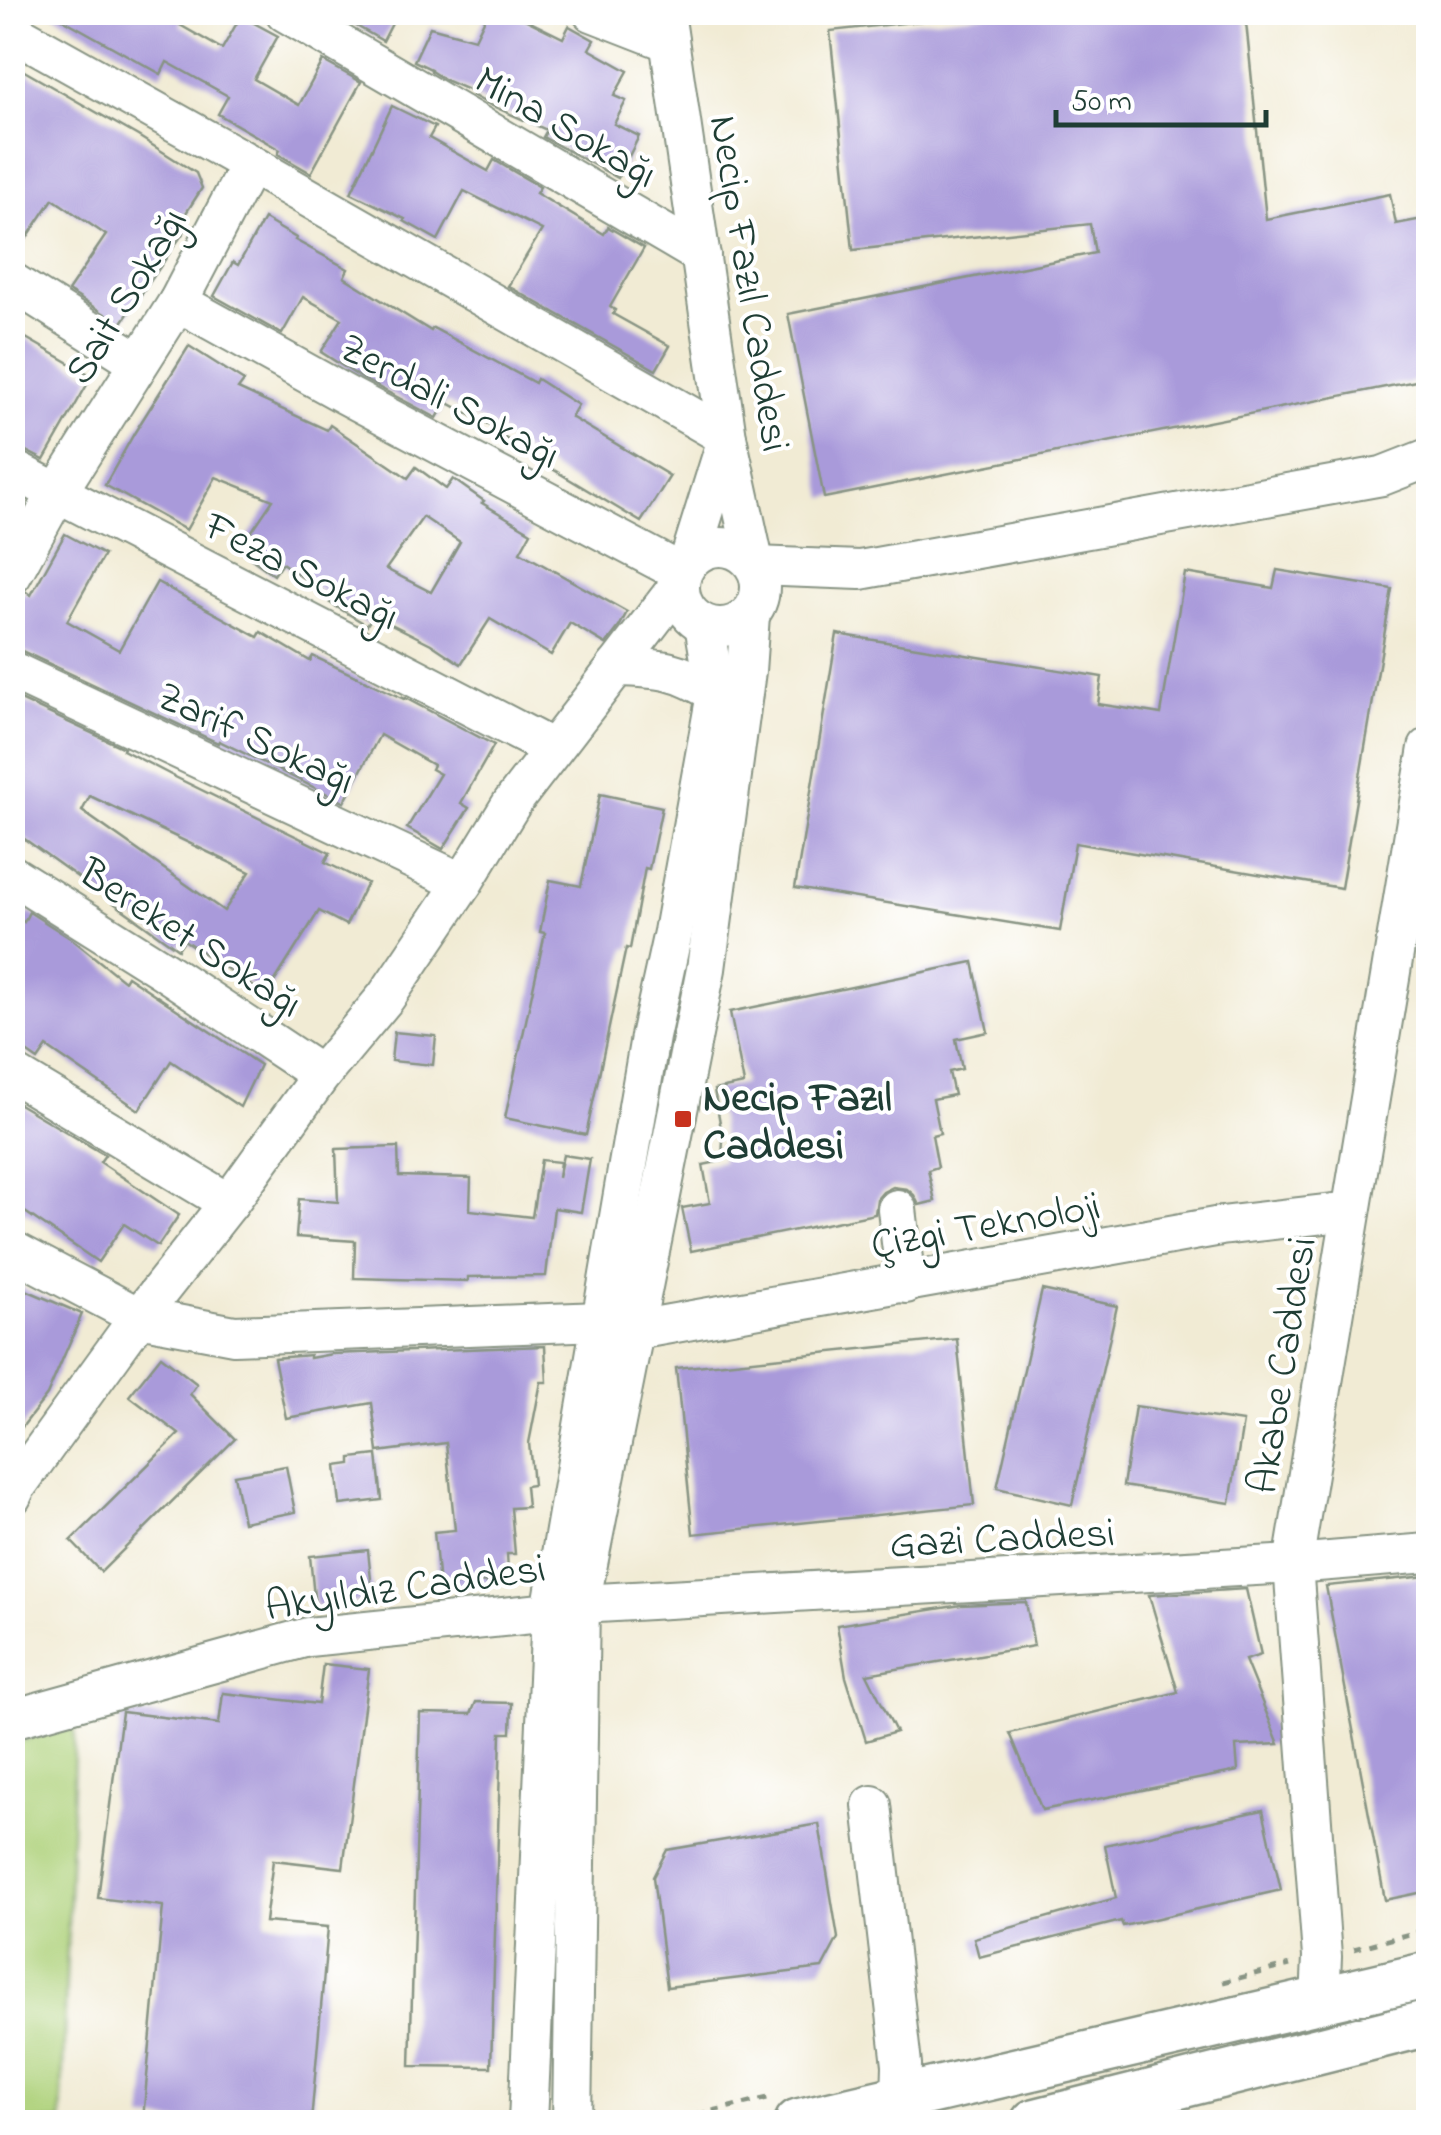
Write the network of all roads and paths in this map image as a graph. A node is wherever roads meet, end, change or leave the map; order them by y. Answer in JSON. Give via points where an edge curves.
{"nodes":[{"id":1,"x":285,"y":12,"type":"edge"},
{"id":2,"x":592,"y":12,"type":"edge"},
{"id":3,"x":667,"y":27,"type":"edge"},
{"id":4,"x":12,"y":31,"type":"edge"},
{"id":5,"x":250,"y":164,"type":"junction"},
{"id":6,"x":700,"y":255,"type":"junction"},
{"id":7,"x":12,"y":282,"type":"edge"},
{"id":8,"x":178,"y":302,"type":"junction"},
{"id":9,"x":139,"y":362,"type":"junction"},
{"id":10,"x":727,"y":437,"type":"junction"},
{"id":11,"x":1428,"y":458,"type":"edge"},
{"id":12,"x":12,"y":469,"type":"edge"},
{"id":13,"x":57,"y":493,"type":"junction"},
{"id":14,"x":756,"y":566,"type":"junction"},
{"id":15,"x":860,"y":570,"type":"junction"},
{"id":16,"x":12,"y":575,"type":"edge"},
{"id":17,"x":690,"y":592,"type":"junction"},
{"id":18,"x":754,"y":609,"type":"junction"},
{"id":19,"x":616,"y":667,"type":"junction"},
{"id":20,"x":12,"y":671,"type":"edge"},
{"id":21,"x":716,"y":694,"type":"junction"},
{"id":22,"x":1428,"y":748,"type":"edge"},
{"id":23,"x":553,"y":749,"type":"junction"},
{"id":24,"x":12,"y":874,"type":"edge"},
{"id":25,"x":463,"y":883,"type":"junction"},
{"id":26,"x":12,"y":1073,"type":"edge"},
{"id":27,"x":321,"y":1074,"type":"junction"},
{"id":28,"x":229,"y":1203,"type":"junction"},
{"id":29,"x":897,"y":1209,"type":"dead end"},
{"id":30,"x":1352,"y":1211,"type":"junction"},
{"id":31,"x":12,"y":1250,"type":"edge"},
{"id":32,"x":906,"y":1284,"type":"junction"},
{"id":33,"x":139,"y":1317,"type":"junction"},
{"id":34,"x":618,"y":1326,"type":"junction"},
{"id":35,"x":14,"y":1489,"type":"edge"},
{"id":36,"x":1428,"y":1553,"type":"edge"},
{"id":37,"x":1293,"y":1564,"type":"junction"},
{"id":38,"x":566,"y":1608,"type":"junction"},
{"id":39,"x":12,"y":1719,"type":"edge"},
{"id":40,"x":872,"y":1805,"type":"dead end"},
{"id":41,"x":1428,"y":1975,"type":"edge"},
{"id":42,"x":1320,"y":2002,"type":"junction"},
{"id":43,"x":1428,"y":2023,"type":"edge"},
{"id":44,"x":901,"y":2098,"type":"junction"},
{"id":45,"x":528,"y":2122,"type":"edge"},
{"id":46,"x":572,"y":2122,"type":"edge"},
{"id":47,"x":798,"y":2122,"type":"edge"},
{"id":48,"x":1034,"y":2122,"type":"edge"}],
"edges":[{"from":1,"to":6,"type":"street","name":"Mina Sokağı"},
{"from":2,"to":3,"type":"street"},
{"from":3,"to":6,"type":"street","name":"Necip Fazıl Caddesi"},
{"from":4,"to":5,"type":"street"},
{"from":5,"to":8,"type":"street","name":"Sait Sokağı"},
{"from":5,"to":10,"type":"street"},
{"from":6,"to":10,"type":"street","name":"Necip Fazıl Caddesi"},
{"from":7,"to":9,"type":"street"},
{"from":8,"to":9,"type":"street","name":"Sait Sokağı"},
{"from":8,"to":17,"type":"street","name":"Zerdali Sokağı"},
{"from":9,"to":13,"type":"street","name":"Sait Sokağı"},
{"from":10,"to":14,"type":"street","name":"Necip Fazıl Caddesi"},
{"from":10,"to":17,"type":"street"},
{"from":11,"to":15,"type":"street","via":[[1382,476]]},
{"from":12,"to":13,"type":"street","name":"Feza Sokağı"},
{"from":13,"to":16,"type":"street","name":"Sait Sokağı"},
{"from":13,"to":23,"type":"street","name":"Feza Sokağı"},
{"from":14,"to":15,"type":"street"},
{"from":14,"to":17,"type":"street","via":[[736,550],[710,548],[699,553]]},
{"from":14,"to":18,"type":"street","name":"Necip Fazıl Caddesi","via":[[761,592]]},
{"from":15,"to":18,"type":"street"},
{"from":17,"to":18,"type":"street","via":[[716,627],[740,622]]},
{"from":17,"to":19,"type":"street"},
{"from":17,"to":21,"type":"street"},
{"from":18,"to":34,"type":"street","via":[[706,970]]},
{"from":19,"to":21,"type":"street","via":[[662,668]]},
{"from":19,"to":23,"type":"street"},
{"from":20,"to":25,"type":"street","name":"Zarif Sokağı"},
{"from":21,"to":34,"type":"street","via":[[650,1037]]},
{"from":22,"to":30,"type":"street","name":"Akabe Caddesi"},
{"from":23,"to":25,"type":"street"},
{"from":24,"to":27,"type":"street","name":"Bereket Sokağı"},
{"from":25,"to":27,"type":"street","via":[[386,998]]},
{"from":26,"to":28,"type":"street"},
{"from":27,"to":28,"type":"street"},
{"from":28,"to":33,"type":"street"},
{"from":29,"to":32,"type":"street"},
{"from":30,"to":32,"type":"street","name":"Çizgi Teknoloji","via":[[1221,1226]]},
{"from":30,"to":37,"type":"street","name":"Akabe Caddesi"},
{"from":31,"to":33,"type":"street","name":"Çizgi Teknoloji"},
{"from":32,"to":34,"type":"street","name":"Çizgi Teknoloji"},
{"from":33,"to":34,"type":"street","name":"Çizgi Teknoloji","via":[[234,1335]]},
{"from":33,"to":35,"type":"street"},
{"from":34,"to":38,"type":"street"},
{"from":36,"to":37,"type":"street","name":"Gazi Caddesi"},
{"from":37,"to":38,"type":"street","name":"Gazi Caddesi"},
{"from":37,"to":42,"type":"street","name":"Akabe Caddesi"},
{"from":38,"to":39,"type":"street","name":"Akyıldız Caddesi","via":[[308,1637]]},
{"from":38,"to":45,"type":"street"},
{"from":38,"to":46,"type":"street"},
{"from":40,"to":44,"type":"street"},
{"from":41,"to":42,"type":"main road"},
{"from":42,"to":44,"type":"main road"},
{"from":43,"to":48,"type":"main road"},
{"from":44,"to":47,"type":"main road"}]}
